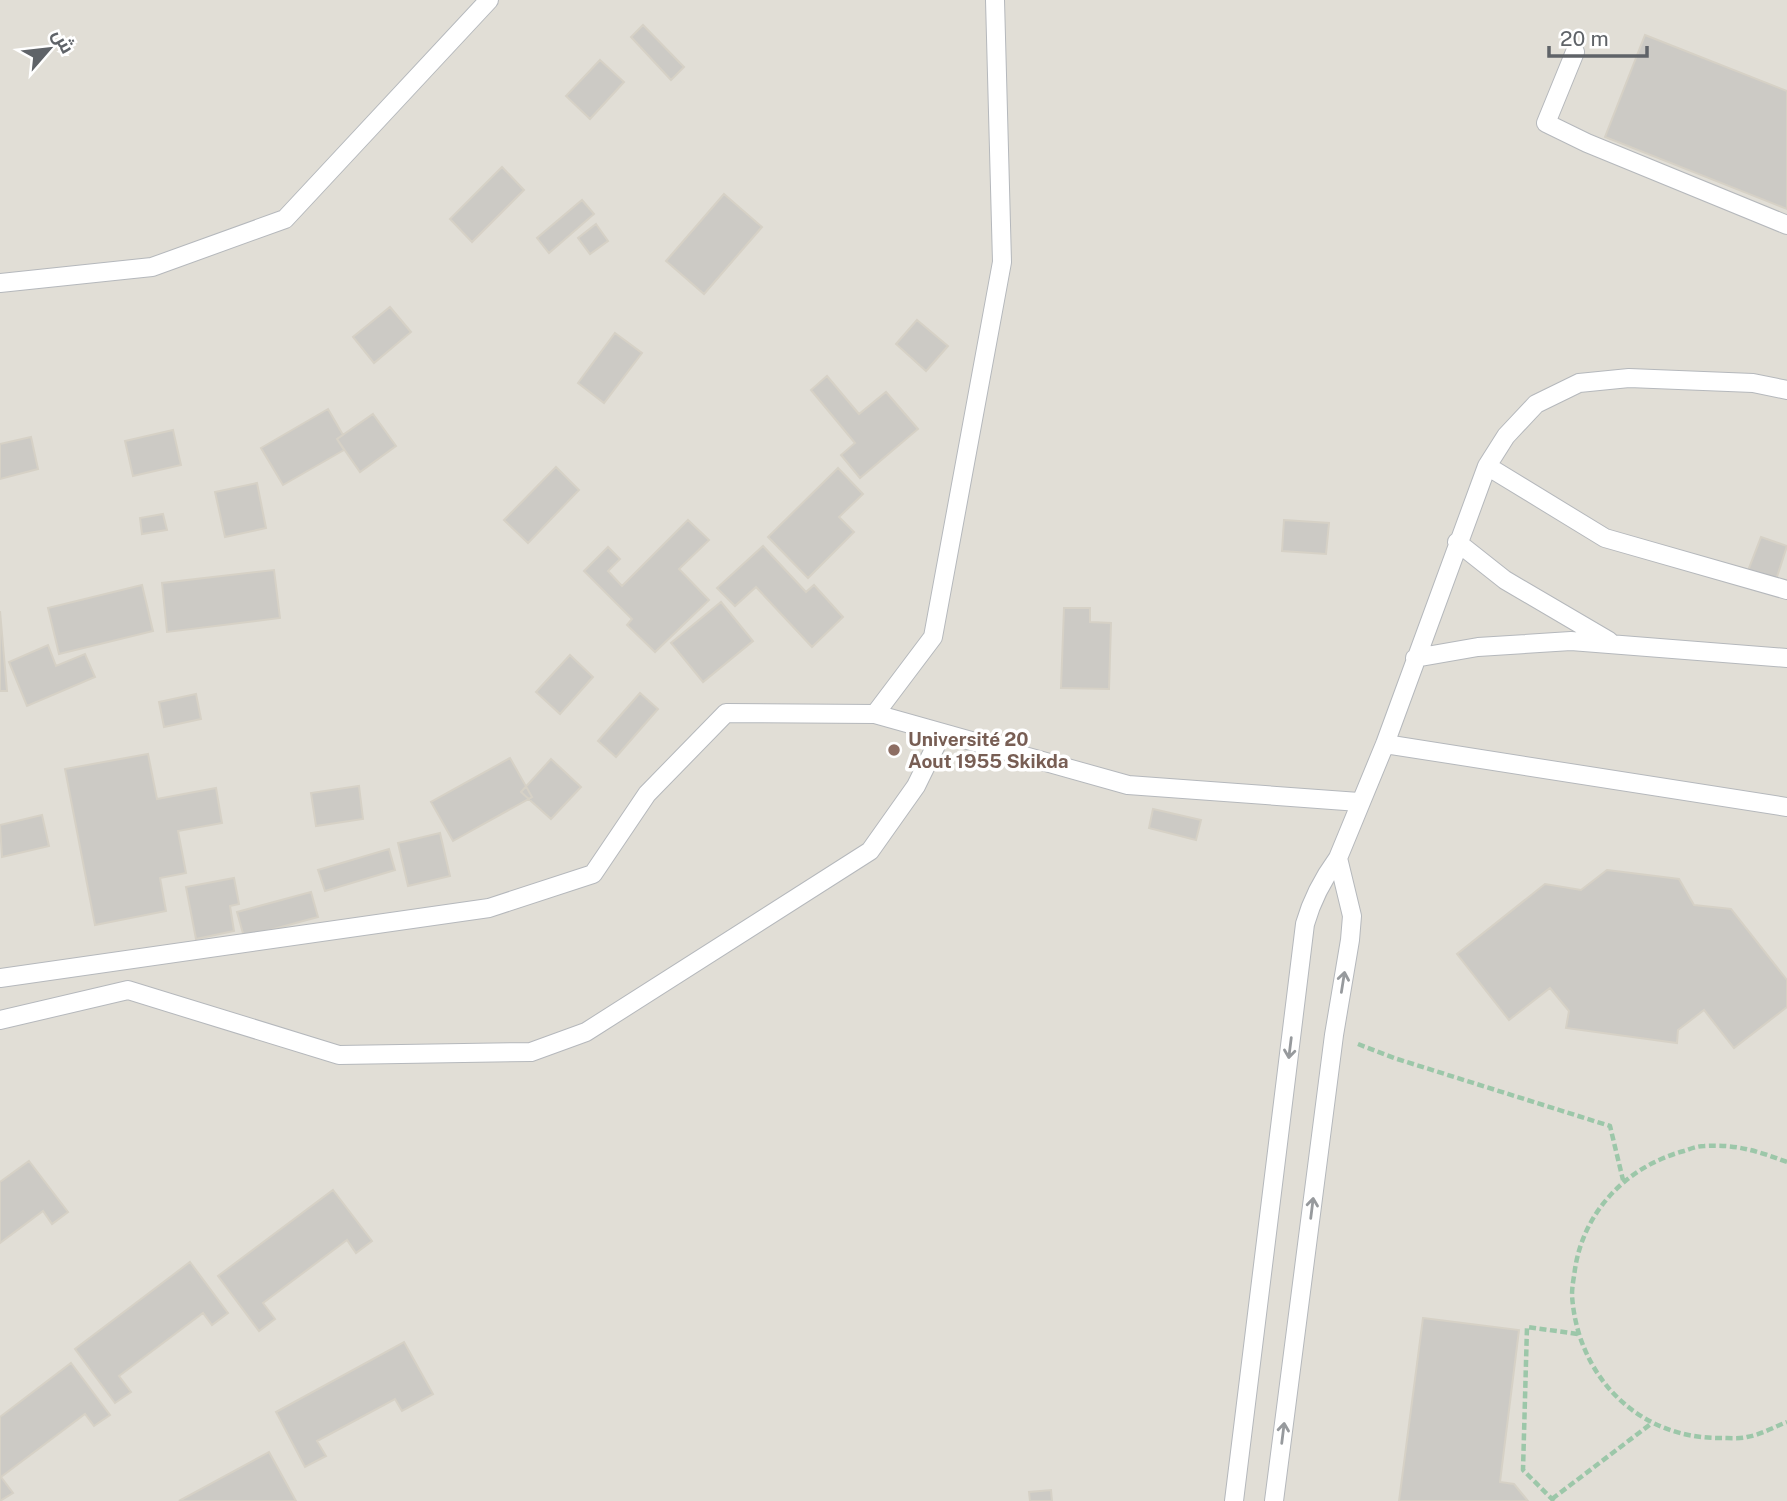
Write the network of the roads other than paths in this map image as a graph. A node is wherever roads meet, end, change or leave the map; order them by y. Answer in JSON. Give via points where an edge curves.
{"nodes":[{"id":1,"x":489,"y":0,"type":"edge"},
{"id":2,"x":995,"y":0,"type":"edge"},
{"id":3,"x":1575,"y":52,"type":"dead end"},
{"id":4,"x":1787,"y":225,"type":"edge"},
{"id":5,"x":0,"y":282,"type":"edge"},
{"id":6,"x":1787,"y":390,"type":"edge"},
{"id":7,"x":1487,"y":466,"type":"junction"},
{"id":8,"x":1457,"y":542,"type":"junction"},
{"id":9,"x":1787,"y":590,"type":"edge"},
{"id":10,"x":1617,"y":645,"type":"junction"},
{"id":11,"x":1415,"y":658,"type":"junction"},
{"id":12,"x":1787,"y":658,"type":"edge"},
{"id":13,"x":876,"y":714,"type":"junction"},
{"id":14,"x":942,"y":733,"type":"junction"},
{"id":15,"x":1385,"y":744,"type":"junction"},
{"id":16,"x":1359,"y":802,"type":"junction"},
{"id":17,"x":1787,"y":807,"type":"edge"},
{"id":18,"x":1338,"y":858,"type":"junction"},
{"id":19,"x":0,"y":978,"type":"edge"},
{"id":20,"x":0,"y":1020,"type":"edge"},
{"id":21,"x":1234,"y":1501,"type":"edge"},
{"id":22,"x":1275,"y":1501,"type":"edge"}],
"edges":[{"from":1,"to":5,"type":"lane","via":[[285,219],[152,267]]},
{"from":2,"to":13,"type":"lane","via":[[1002,262],[933,638]]},
{"from":3,"to":4,"type":"lane","via":[[1546,123]]},
{"from":6,"to":7,"type":"lane","via":[[1753,383],[1629,378],[1579,383],[1536,404],[1506,436]]},
{"from":7,"to":8,"type":"lane"},
{"from":7,"to":9,"type":"lane","via":[[1605,538]]},
{"from":8,"to":10,"type":"lane","via":[[1505,580]]},
{"from":8,"to":11,"type":"lane"},
{"from":10,"to":11,"type":"lane","via":[[1571,641],[1478,647]]},
{"from":10,"to":12,"type":"lane"},
{"from":11,"to":15,"type":"lane"},
{"from":13,"to":14,"type":"lane"},
{"from":13,"to":19,"type":"lane","via":[[726,713],[647,794],[593,874],[489,908]]},
{"from":14,"to":16,"type":"lane","via":[[1128,785]]},
{"from":14,"to":20,"type":"lane","via":[[916,786],[870,851],[586,1032],[531,1052],[339,1055],[128,990]]},
{"from":15,"to":16,"type":"lane"},
{"from":15,"to":17,"type":"lane"},
{"from":16,"to":18,"type":"lane"},
{"from":18,"to":21,"type":"lane","one_way":true,"via":[[1312,898],[1305,925]]},
{"from":22,"to":18,"type":"lane","one_way":true,"via":[[1352,916]]}]}
